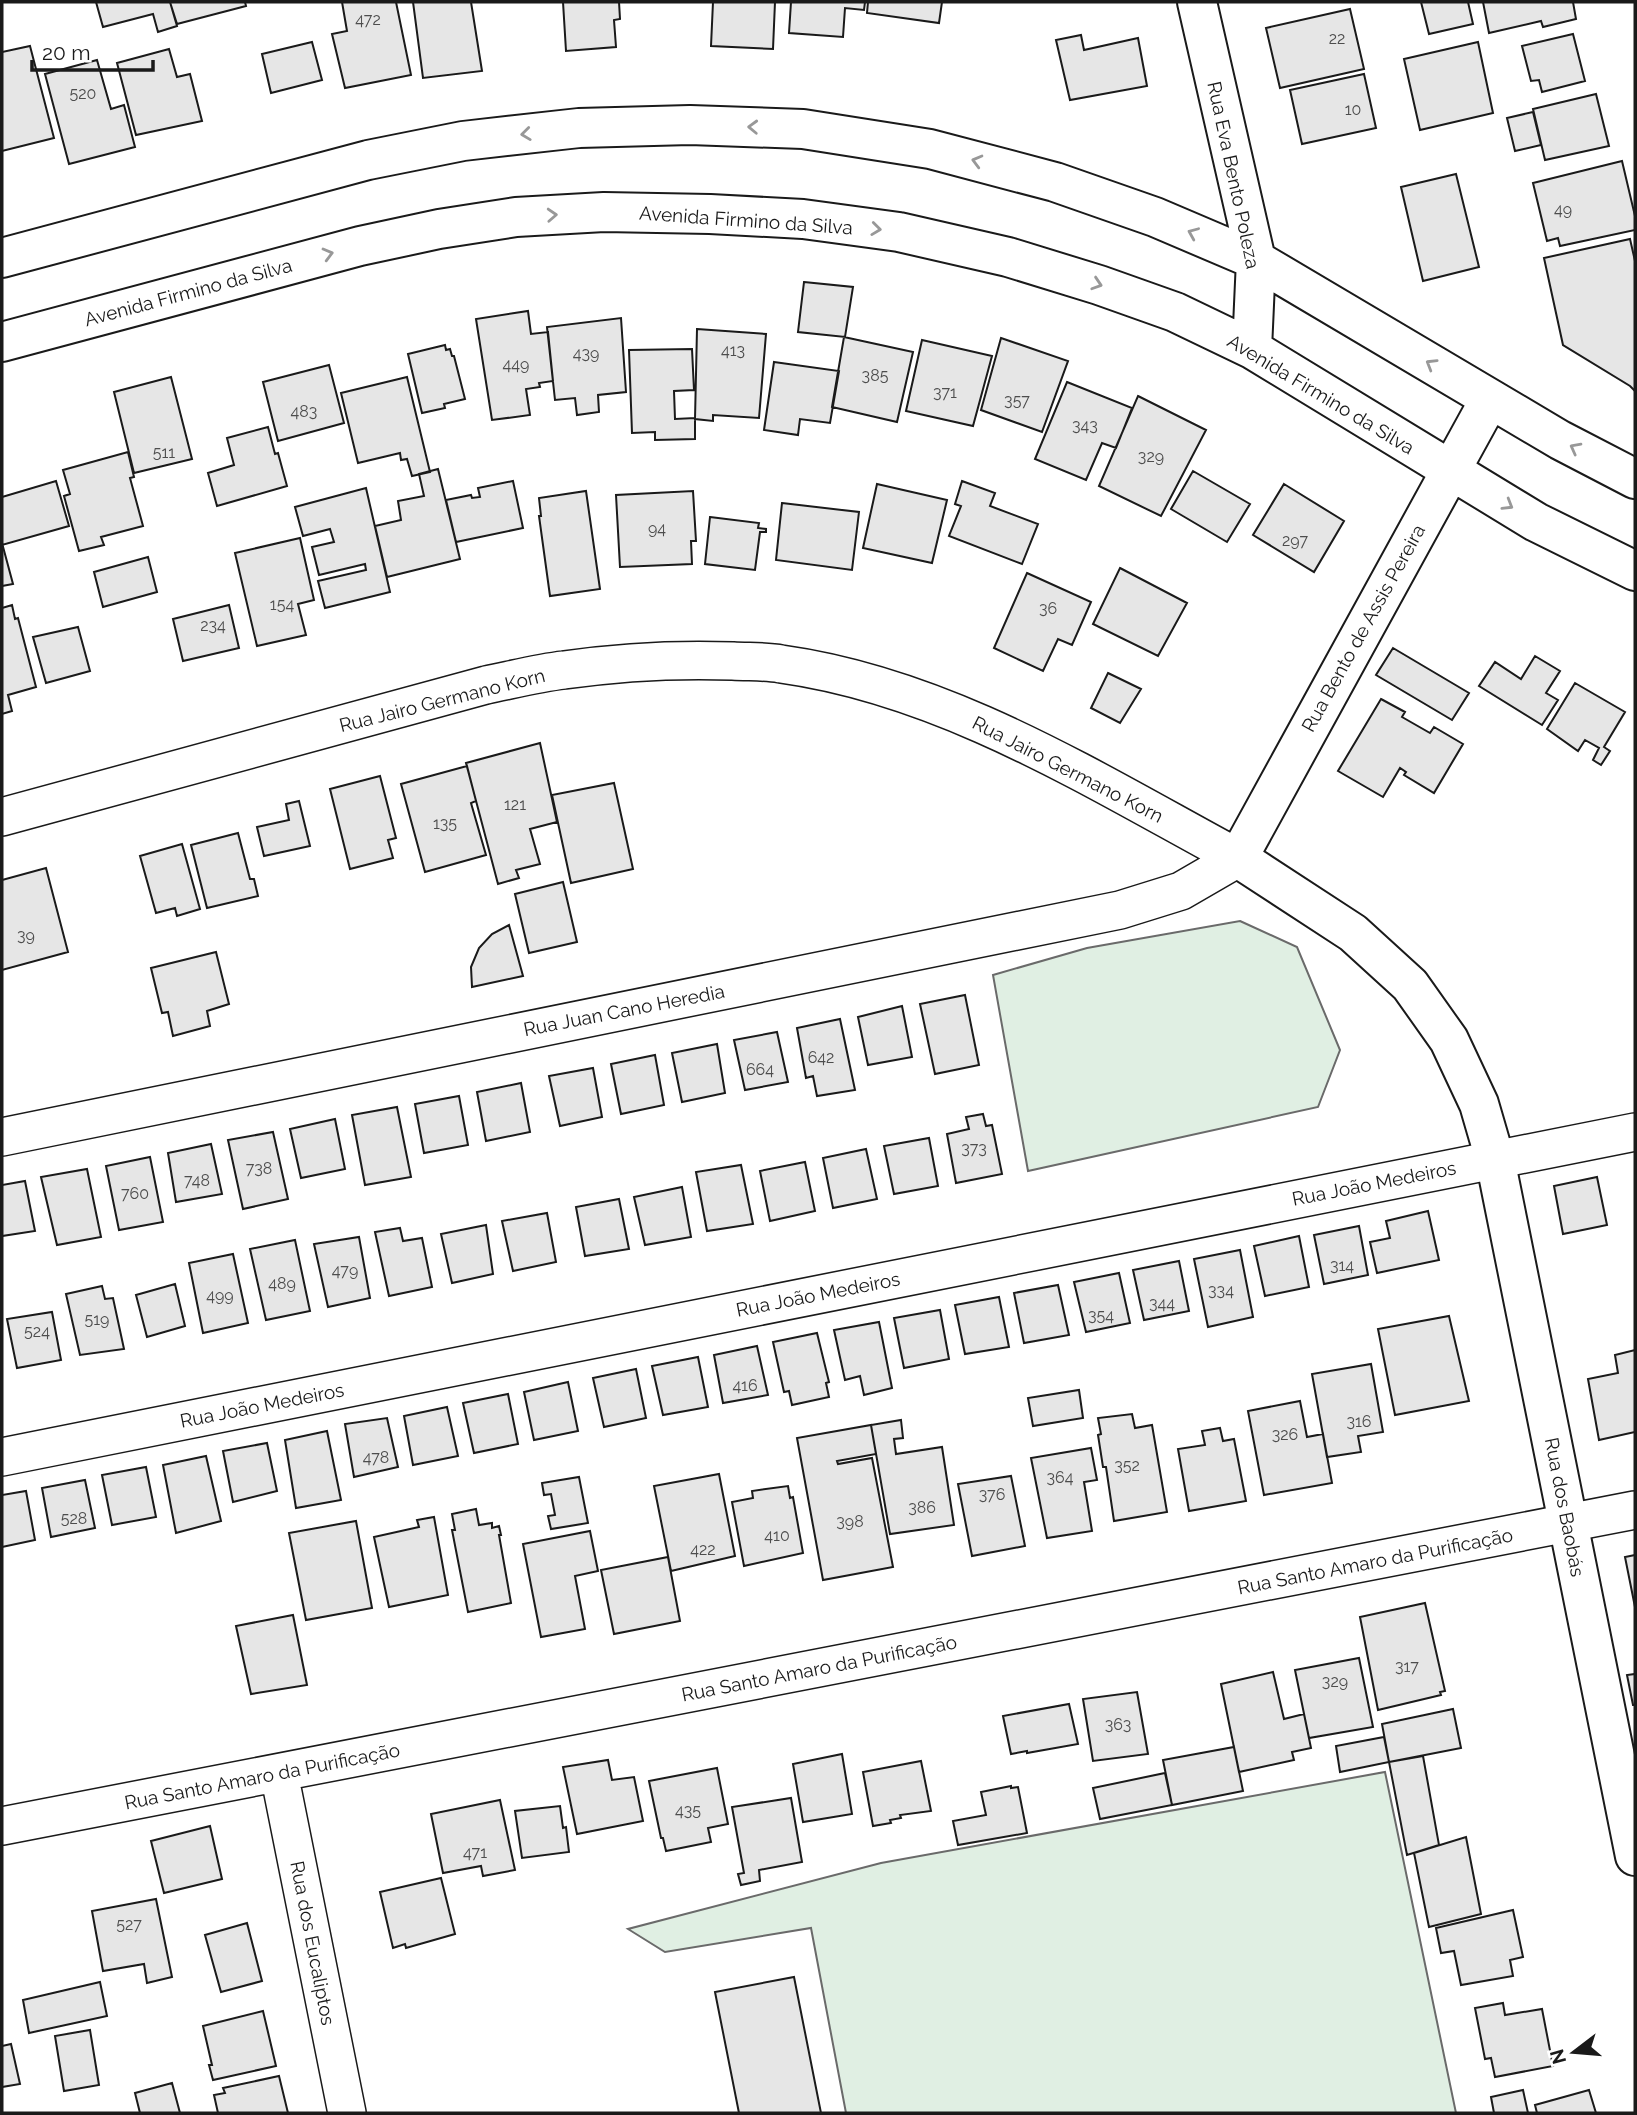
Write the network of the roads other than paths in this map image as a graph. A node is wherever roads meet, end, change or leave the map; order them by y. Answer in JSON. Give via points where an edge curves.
{"nodes":[{"id":1,"x":1197,"y":2,"type":"edge"},
{"id":2,"x":2,"y":258,"type":"edge"},
{"id":3,"x":1256,"y":260,"type":"junction"},
{"id":4,"x":2,"y":342,"type":"edge"},
{"id":5,"x":1252,"y":349,"type":"junction"},
{"id":6,"x":1490,"y":398,"type":"junction"},
{"id":7,"x":1449,"y":470,"type":"junction"},
{"id":8,"x":1635,"y":479,"type":"edge"},
{"id":9,"x":1635,"y":571,"type":"edge"},
{"id":10,"x":2,"y":817,"type":"edge"},
{"id":11,"x":1238,"y":858,"type":"junction"},
{"id":12,"x":1635,"y":1132,"type":"edge"},
{"id":13,"x":2,"y":1137,"type":"edge"},
{"id":14,"x":1495,"y":1159,"type":"junction"},
{"id":15,"x":2,"y":1457,"type":"edge"},
{"id":16,"x":1635,"y":1510,"type":"edge"},
{"id":17,"x":1569,"y":1523,"type":"junction"},
{"id":18,"x":279,"y":1773,"type":"junction"},
{"id":19,"x":2,"y":1826,"type":"edge"},
{"id":20,"x":1635,"y":1856,"type":"edge"},
{"id":21,"x":347,"y":2113,"type":"edge"}],
"edges":[{"from":1,"to":3,"type":"street","name":"Rua Eva Bento Poleza"},
{"from":3,"to":2,"type":"street","one_way":true,"via":[[1055,182],[930,149],[803,129],[690,125],[579,128],[463,141],[368,160]]},
{"from":3,"to":5,"type":"street","name":"Rua Eva Bento Poleza"},
{"from":6,"to":3,"type":"street","one_way":true},
{"from":4,"to":5,"type":"street","name":"Avenida Firmino da Silva","one_way":true,"via":[[399,237],[516,217],[604,212],[803,219],[899,232],[1100,285],[1175,312]]},
{"from":5,"to":7,"type":"street","name":"Avenida Firmino da Silva"},
{"from":6,"to":7,"type":"street","name":"Rua Bento de Assis Pereira"},
{"from":8,"to":6,"type":"street","one_way":true},
{"from":7,"to":9,"type":"street","name":"Avenida Firmino da Silva","one_way":true,"via":[[1536,522]]},
{"from":7,"to":11,"type":"street","name":"Rua Bento de Assis Pereira"},
{"from":10,"to":11,"type":"street","name":"Rua Jairo Germano Korn","via":[[486,685],[573,668],[704,660],[780,663],[875,683],[956,713],[1022,742]]},
{"from":11,"to":13,"type":"street","name":"Rua Juan Cano Heredia","via":[[1181,891],[1120,910]]},
{"from":11,"to":14,"type":"street","name":"Rua Jairo Germano Korn","via":[[1353,933],[1410,985],[1449,1040],[1479,1104]]},
{"from":12,"to":14,"type":"street","name":"Rua João Medeiros"},
{"from":14,"to":15,"type":"street","name":"Rua João Medeiros"},
{"from":14,"to":17,"type":"street","name":"Rua dos Baobás"},
{"from":16,"to":17,"type":"street","name":"Rua Santo Amaro da Purificação"},
{"from":17,"to":18,"type":"street","name":"Rua Santo Amaro da Purificação"},
{"from":17,"to":20,"type":"street","name":"Rua dos Baobás"},
{"from":18,"to":19,"type":"street","name":"Rua Santo Amaro da Purificação"},
{"from":18,"to":21,"type":"street","name":"Rua dos Eucaliptos"}]}
